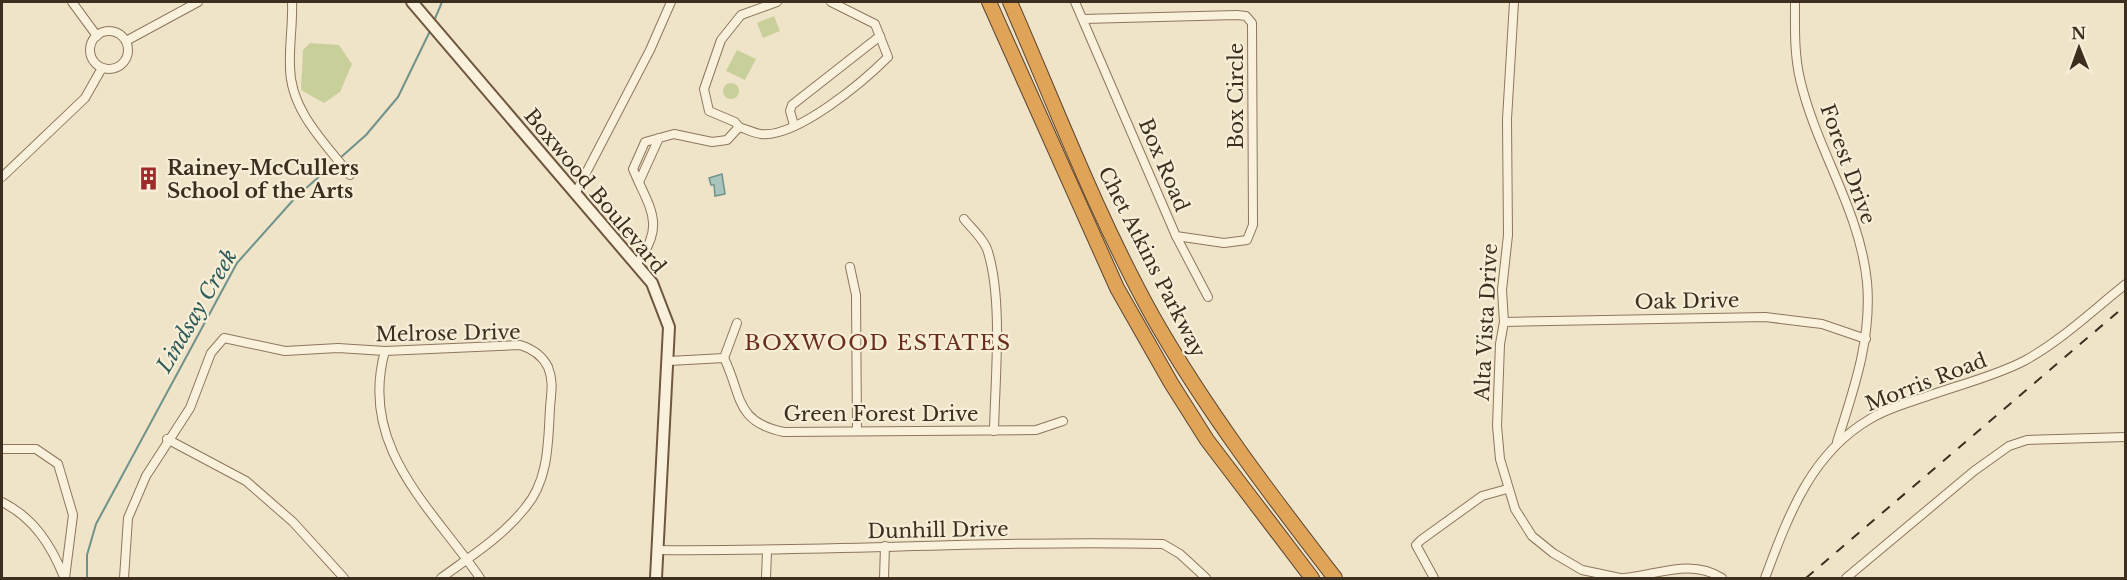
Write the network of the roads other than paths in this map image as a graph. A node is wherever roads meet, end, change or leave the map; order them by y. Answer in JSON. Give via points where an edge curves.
{"nodes":[{"id":1,"x":72,"y":2,"type":"edge"},
{"id":2,"x":198,"y":2,"type":"edge"},
{"id":3,"x":292,"y":2,"type":"edge"},
{"id":4,"x":671,"y":2,"type":"edge"},
{"id":5,"x":777,"y":2,"type":"edge"},
{"id":6,"x":831,"y":2,"type":"edge"},
{"id":7,"x":989,"y":2,"type":"edge"},
{"id":8,"x":1010,"y":2,"type":"edge"},
{"id":9,"x":1075,"y":2,"type":"edge"},
{"id":10,"x":1514,"y":2,"type":"edge"},
{"id":11,"x":1794,"y":2,"type":"edge"},
{"id":12,"x":415,"y":5,"type":"edge"},
{"id":13,"x":1083,"y":19,"type":"junction"},
{"id":14,"x":97,"y":36,"type":"junction"},
{"id":15,"x":880,"y":36,"type":"junction"},
{"id":16,"x":126,"y":41,"type":"junction"},
{"id":17,"x":102,"y":68,"type":"junction"},
{"id":18,"x":794,"y":125,"type":"junction"},
{"id":19,"x":739,"y":127,"type":"junction"},
{"id":20,"x":659,"y":138,"type":"junction"},
{"id":21,"x":640,"y":153,"type":"junction"},
{"id":22,"x":649,"y":157,"type":"junction"},
{"id":23,"x":350,"y":175,"type":"dead end"},
{"id":24,"x":2,"y":177,"type":"edge"},
{"id":25,"x":639,"y":182,"type":"junction"},
{"id":26,"x":575,"y":194,"type":"junction"},
{"id":27,"x":1253,"y":197,"type":"joint"},
{"id":28,"x":964,"y":219,"type":"dead end"},
{"id":29,"x":1176,"y":236,"type":"junction"},
{"id":30,"x":638,"y":263,"type":"junction"},
{"id":31,"x":850,"y":267,"type":"dead end"},
{"id":32,"x":2126,"y":284,"type":"edge"},
{"id":33,"x":1208,"y":297,"type":"dead end"},
{"id":34,"x":1504,"y":322,"type":"junction"},
{"id":35,"x":737,"y":323,"type":"dead end"},
{"id":36,"x":1866,"y":339,"type":"junction"},
{"id":37,"x":385,"y":351,"type":"junction"},
{"id":38,"x":724,"y":358,"type":"junction"},
{"id":39,"x":669,"y":361,"type":"junction"},
{"id":40,"x":1063,"y":422,"type":"dead end"},
{"id":41,"x":857,"y":429,"type":"junction"},
{"id":42,"x":994,"y":431,"type":"junction"},
{"id":43,"x":2126,"y":437,"type":"edge"},
{"id":44,"x":167,"y":439,"type":"junction"},
{"id":45,"x":1837,"y":442,"type":"junction"},
{"id":46,"x":2,"y":449,"type":"edge"},
{"id":47,"x":1508,"y":489,"type":"junction"},
{"id":48,"x":2,"y":502,"type":"edge"},
{"id":49,"x":885,"y":546,"type":"junction"},
{"id":50,"x":657,"y":550,"type":"junction"},
{"id":51,"x":767,"y":551,"type":"junction"},
{"id":52,"x":467,"y":559,"type":"junction"},
{"id":53,"x":65,"y":579,"type":"edge"},
{"id":54,"x":124,"y":579,"type":"edge"},
{"id":55,"x":344,"y":579,"type":"edge"},
{"id":56,"x":441,"y":579,"type":"edge"},
{"id":57,"x":480,"y":579,"type":"edge"},
{"id":58,"x":656,"y":579,"type":"edge"},
{"id":59,"x":766,"y":579,"type":"edge"},
{"id":60,"x":884,"y":579,"type":"edge"},
{"id":61,"x":1206,"y":579,"type":"edge"},
{"id":62,"x":1312,"y":579,"type":"edge"},
{"id":63,"x":1335,"y":579,"type":"edge"},
{"id":64,"x":1434,"y":579,"type":"edge"},
{"id":65,"x":1622,"y":579,"type":"edge"},
{"id":66,"x":1722,"y":579,"type":"edge"},
{"id":67,"x":1764,"y":579,"type":"edge"},
{"id":68,"x":1846,"y":579,"type":"edge"}],
"edges":[{"from":1,"to":14,"type":"street"},
{"from":2,"to":16,"type":"street"},
{"from":3,"to":23,"type":"street","via":[[290,69],[294,94],[306,119]]},
{"from":4,"to":26,"type":"street"},
{"from":5,"to":19,"type":"street","via":[[741,15],[734,23],[721,39],[704,89],[709,111]]},
{"from":6,"to":15,"type":"street","via":[[875,24]]},
{"from":7,"to":62,"type":"highway","name":"Chet Atkins Parkway","via":[[1117,288],[1208,440]]},
{"from":8,"to":63,"type":"highway","name":"Chet Atkins Parkway","via":[[1096,200],[1152,315],[1218,422]]},
{"from":9,"to":13,"type":"street","name":"Box Road"},
{"from":10,"to":34,"type":"street","name":"Alta Vista Drive","via":[[1507,119]]},
{"from":11,"to":36,"type":"street","name":"Forest Drive","via":[[1800,79],[1852,216],[1866,273]]},
{"from":12,"to":26,"type":"street","name":"Boxwood Boulevard"},
{"from":13,"to":27,"type":"street","name":"Box Circle","via":[[1246,16],[1252,23]]},
{"from":13,"to":29,"type":"street","name":"Box Road"},
{"from":14,"to":16,"type":"street","via":[[113,31]]},
{"from":14,"to":17,"type":"street","via":[[90,53]]},
{"from":15,"to":18,"type":"street","via":[[792,105]]},
{"from":15,"to":18,"type":"street","via":[[888,57],[841,100]]},
{"from":16,"to":17,"type":"street","via":[[129,52],[124,63],[113,69]]},
{"from":17,"to":24,"type":"street","via":[[85,98]]},
{"from":18,"to":19,"type":"street","via":[[762,134]]},
{"from":19,"to":20,"type":"street","via":[[727,140],[712,142],[674,134]]},
{"from":20,"to":21,"type":"street","via":[[645,142]]},
{"from":20,"to":22,"type":"street"},
{"from":21,"to":22,"type":"street"},
{"from":21,"to":25,"type":"street","via":[[633,169]]},
{"from":22,"to":25,"type":"street"},
{"from":25,"to":30,"type":"street","via":[[655,218],[649,248]]},
{"from":26,"to":30,"type":"street","name":"Boxwood Boulevard"},
{"from":27,"to":29,"type":"street","name":"Box Road","via":[[1253,225],[1247,240],[1224,243]]},
{"from":28,"to":42,"type":"street","via":[[988,250],[992,277]]},
{"from":29,"to":33,"type":"street"},
{"from":30,"to":39,"type":"street","name":"Boxwood Boulevard","via":[[652,283],[669,327]]},
{"from":31,"to":41,"type":"street","via":[[856,295]]},
{"from":32,"to":45,"type":"street","name":"Morris Road","via":[[2024,361],[1871,418]]},
{"from":34,"to":36,"type":"street","name":"Oak Drive","via":[[1765,316],[1822,324]]},
{"from":34,"to":47,"type":"street","name":"Alta Vista Drive","via":[[1497,426]]},
{"from":35,"to":38,"type":"street"},
{"from":36,"to":45,"type":"street","name":"Forest Drive"},
{"from":37,"to":44,"type":"street","name":"Melrose Drive","via":[[285,351],[224,338],[211,353],[190,408]]},
{"from":37,"to":52,"type":"street","via":[[379,396],[404,478]]},
{"from":37,"to":52,"type":"street","name":"Melrose Drive","via":[[520,345],[541,356],[547,365],[553,388],[550,431],[538,488],[513,521]]},
{"from":38,"to":39,"type":"street"},
{"from":38,"to":41,"type":"street","name":"Green Forest Drive","via":[[738,401],[762,425],[806,434]]},
{"from":39,"to":50,"type":"street","name":"Boxwood Boulevard"},
{"from":40,"to":42,"type":"street","name":"Green Forest Drive","via":[[1036,430]]},
{"from":41,"to":42,"type":"street","name":"Green Forest Drive"},
{"from":43,"to":68,"type":"street","via":[[2027,440],[2009,446]]},
{"from":44,"to":54,"type":"street","via":[[128,518]]},
{"from":44,"to":55,"type":"street","via":[[246,481],[293,522]]},
{"from":45,"to":67,"type":"street","name":"Morris Road","via":[[1816,466],[1784,524]]},
{"from":46,"to":53,"type":"street","via":[[36,449],[58,464],[73,515]]},
{"from":47,"to":64,"type":"street","via":[[1482,496],[1416,546]]},
{"from":47,"to":65,"type":"street","name":"Alta Vista Drive","via":[[1521,521],[1553,553],[1582,570]]},
{"from":48,"to":53,"type":"street","via":[[25,515],[53,550]]},
{"from":49,"to":51,"type":"street","name":"Dunhill Drive"},
{"from":49,"to":60,"type":"street"},
{"from":49,"to":61,"type":"street","name":"Dunhill Drive","via":[[1164,544]]},
{"from":50,"to":51,"type":"street","name":"Dunhill Drive"},
{"from":50,"to":58,"type":"street","name":"Boxwood Boulevard"},
{"from":51,"to":59,"type":"street"},
{"from":52,"to":56,"type":"street","name":"Melrose Drive"},
{"from":52,"to":57,"type":"street"},
{"from":65,"to":66,"type":"street","name":"Alta Vista Drive","via":[[1687,567]]}]}
